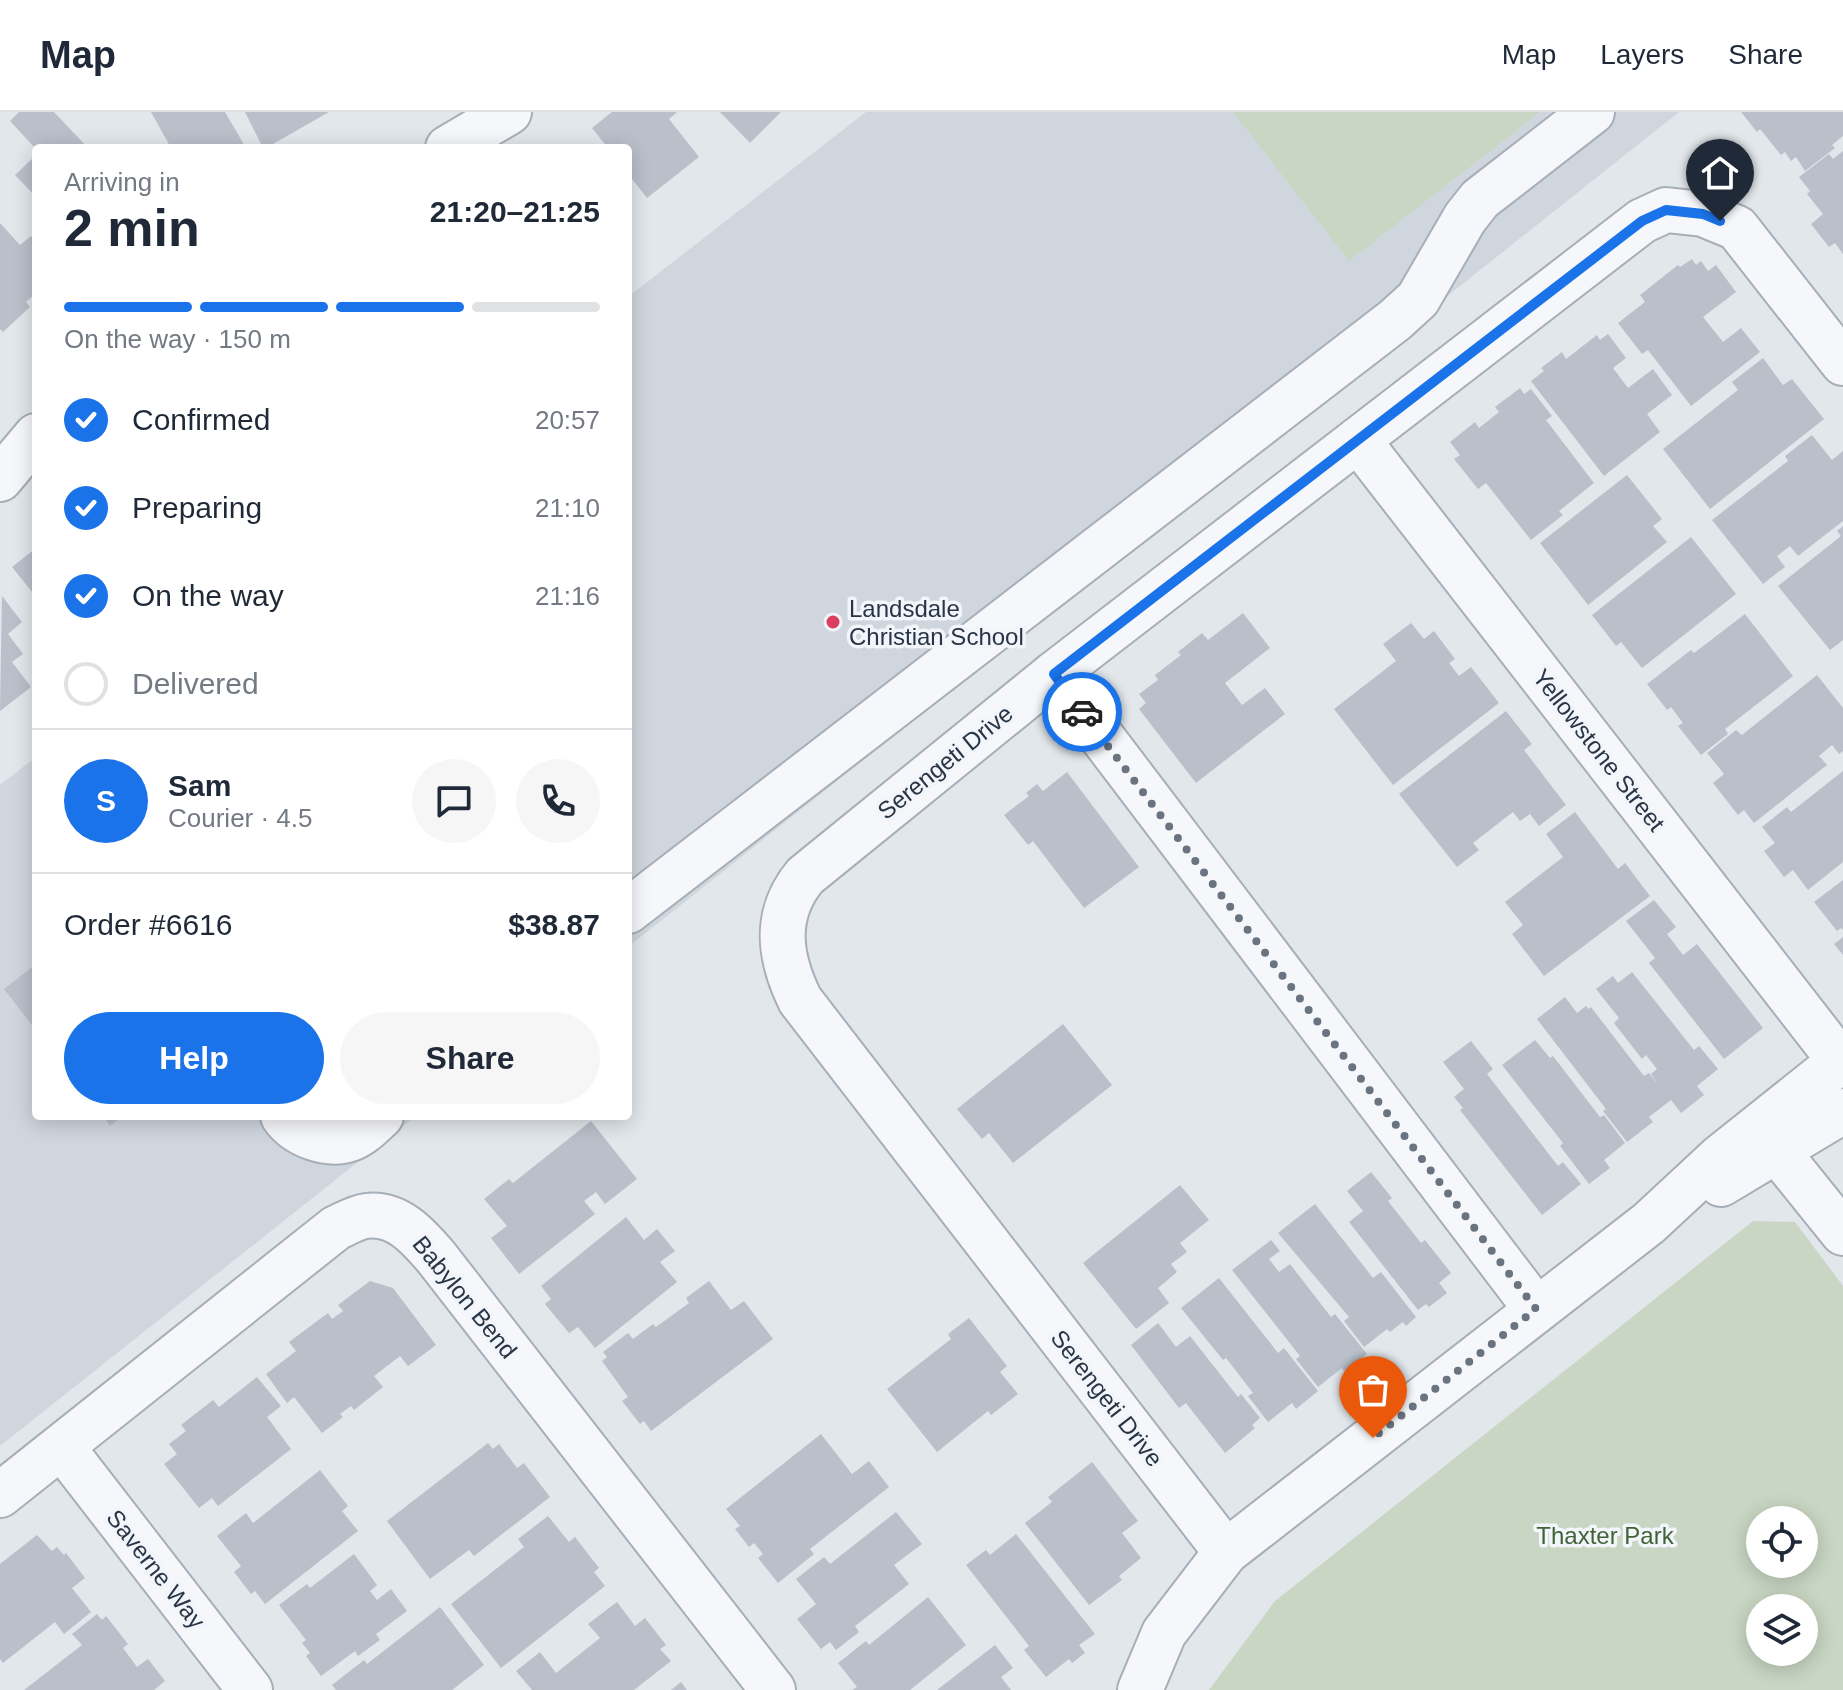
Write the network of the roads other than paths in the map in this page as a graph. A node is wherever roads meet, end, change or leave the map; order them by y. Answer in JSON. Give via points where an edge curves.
{"nodes":[{"id":1,"x":509,"y":112,"type":"edge"},
{"id":2,"x":1592,"y":112,"type":"edge"},
{"id":3,"x":455,"y":144,"type":"edge"},
{"id":4,"x":1843,"y":363,"type":"edge"},
{"id":5,"x":1358,"y":440,"type":"junction"},
{"id":6,"x":32,"y":441,"type":"edge"},
{"id":7,"x":0,"y":479,"type":"edge"},
{"id":8,"x":1054,"y":674,"type":"junction"},
{"id":9,"x":632,"y":908,"type":"edge"},
{"id":10,"x":1842,"y":1060,"type":"edge"},
{"id":11,"x":1843,"y":1111,"type":"edge"},
{"id":12,"x":286,"y":1120,"type":"edge"},
{"id":13,"x":376,"y":1120,"type":"edge"},
{"id":14,"x":1777,"y":1151,"type":"junction"},
{"id":15,"x":1649,"y":1223,"type":"junction"},
{"id":16,"x":1843,"y":1233,"type":"edge"},
{"id":17,"x":1536,"y":1309,"type":"junction"},
{"id":18,"x":62,"y":1447,"type":"junction"},
{"id":19,"x":0,"y":1495,"type":"edge"},
{"id":20,"x":1226,"y":1552,"type":"junction"},
{"id":21,"x":250,"y":1690,"type":"edge"},
{"id":22,"x":773,"y":1690,"type":"edge"},
{"id":23,"x":1140,"y":1690,"type":"edge"}],
"edges":[{"from":1,"to":3,"type":"street"},
{"from":2,"to":9,"type":"street","via":[[1480,199],[1418,299],[1395,320]]},
{"from":4,"to":5,"type":"street","name":"Serengeti Drive","via":[[1737,228],[1703,214],[1666,210],[1642,221]]},
{"from":5,"to":8,"type":"street","name":"Serengeti Drive"},
{"from":5,"to":10,"type":"street","name":"Yellowstone Street"},
{"from":6,"to":7,"type":"street"},
{"from":8,"to":17,"type":"street"},
{"from":8,"to":20,"type":"street","name":"Serengeti Drive","via":[[805,876],[791,893],[785,913],[784,958],[800,1000]]},
{"from":10,"to":15,"type":"street","via":[[1719,1158]]},
{"from":11,"to":14,"type":"street"},
{"from":12,"to":13,"type":"street","via":[[304,1135],[335,1141],[351,1139]]},
{"from":14,"to":15,"type":"street"},
{"from":14,"to":16,"type":"street"},
{"from":15,"to":17,"type":"street"},
{"from":17,"to":20,"type":"street"},
{"from":18,"to":19,"type":"street","name":"Babylon Bend"},
{"from":18,"to":21,"type":"street","name":"Saverne Way"},
{"from":18,"to":22,"type":"street","name":"Babylon Bend","via":[[336,1228],[366,1216],[392,1219],[415,1233],[436,1257]]},
{"from":20,"to":23,"type":"street","via":[[1164,1633]]}]}
